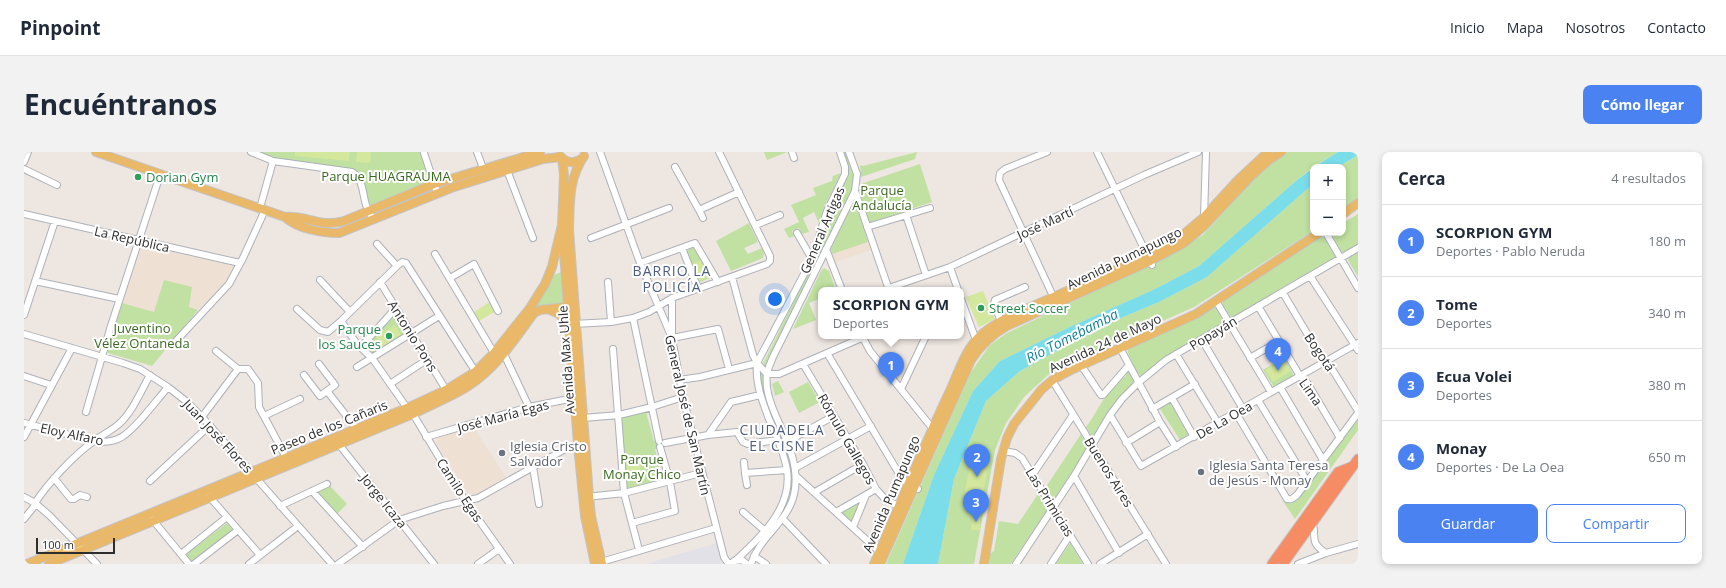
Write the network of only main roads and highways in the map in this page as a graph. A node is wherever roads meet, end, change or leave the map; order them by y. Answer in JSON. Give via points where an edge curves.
{"nodes":[{"id":1,"x":96,"y":152,"type":"edge"},
{"id":2,"x":540,"y":152,"type":"edge"},
{"id":3,"x":1281,"y":152,"type":"edge"},
{"id":4,"x":586,"y":154,"type":"edge"},
{"id":5,"x":560,"y":156,"type":"edge"},
{"id":6,"x":1267,"y":156,"type":"edge"},
{"id":7,"x":516,"y":159,"type":"edge"},
{"id":8,"x":1358,"y":204,"type":"edge"},
{"id":9,"x":1358,"y":210,"type":"edge"},
{"id":10,"x":1346,"y":212,"type":"edge"},
{"id":11,"x":285,"y":217,"type":"junction"},
{"id":12,"x":1346,"y":217,"type":"edge"},
{"id":13,"x":562,"y":226,"type":"junction"},
{"id":14,"x":1314,"y":236,"type":"edge"},
{"id":15,"x":1150,"y":261,"type":"junction"},
{"id":16,"x":568,"y":269,"type":"junction"},
{"id":17,"x":549,"y":275,"type":"junction"},
{"id":18,"x":571,"y":306,"type":"junction"},
{"id":19,"x":545,"y":309,"type":"junction"},
{"id":20,"x":572,"y":324,"type":"junction"},
{"id":21,"x":477,"y":375,"type":"junction"},
{"id":22,"x":578,"y":397,"type":"junction"},
{"id":23,"x":581,"y":445,"type":"junction"},
{"id":24,"x":1355,"y":463,"type":"edge"},
{"id":25,"x":914,"y":486,"type":"junction"},
{"id":26,"x":207,"y":494,"type":"junction"},
{"id":27,"x":882,"y":554,"type":"junction"},
{"id":28,"x":28,"y":564,"type":"edge"},
{"id":29,"x":49,"y":564,"type":"edge"},
{"id":30,"x":598,"y":564,"type":"edge"},
{"id":31,"x":874,"y":564,"type":"edge"},
{"id":32,"x":880,"y":564,"type":"edge"},
{"id":33,"x":984,"y":564,"type":"edge"},
{"id":34,"x":1272,"y":564,"type":"edge"},
{"id":35,"x":1283,"y":564,"type":"edge"}],
"edges":[{"from":1,"to":11,"type":"main road"},
{"from":2,"to":7,"type":"main road"},
{"from":3,"to":6,"type":"main road","name":"Avenida Pumapungo"},
{"from":4,"to":5,"type":"main road","via":[[574,162]]},
{"from":4,"to":16,"type":"main road","name":"Avenida Max Uhle","via":[[574,173],[571,187]]},
{"from":5,"to":7,"type":"main road"},
{"from":5,"to":13,"type":"main road","name":"Avenida Max Uhle","via":[[564,175]]},
{"from":6,"to":15,"type":"main road","name":"Avenida Pumapungo","via":[[1227,191],[1206,219]]},
{"from":7,"to":11,"type":"main road","via":[[434,184],[344,220],[321,223],[292,216]]},
{"from":7,"to":11,"type":"main road","via":[[507,170],[437,192],[347,231],[331,233],[290,222]]},
{"from":8,"to":10,"type":"main road"},
{"from":9,"to":12,"type":"main road"},
{"from":13,"to":16,"type":"main road","name":"Avenida Max Uhle"},
{"from":13,"to":17,"type":"main road","name":"Paseo de los Cañaris"},
{"from":14,"to":33,"type":"main road","name":"Avenida 24 de Mayo","via":[[1196,314],[1081,365],[1052,380],[1036,395],[1014,424],[1003,450]]},
{"from":15,"to":25,"type":"main road","name":"Avenida Pumapungo","via":[[989,337],[971,360]]},
{"from":15,"to":25,"type":"main road","name":"Avenida Pumapungo","via":[[1053,296],[1001,321],[976,340],[966,354],[932,429]]},
{"from":16,"to":17,"type":"main road"},
{"from":16,"to":18,"type":"main road","name":"Avenida Max Uhle"},
{"from":17,"to":21,"type":"main road","name":"Paseo de los Cañaris","via":[[536,299]]},
{"from":18,"to":19,"type":"main road","name":"Paseo de los Cañaris"},
{"from":18,"to":20,"type":"main road","name":"Avenida Max Uhle"},
{"from":19,"to":20,"type":"main road","via":[[554,310]]},
{"from":19,"to":21,"type":"main road","name":"Paseo de los Cañaris","via":[[534,313],[504,354]]},
{"from":20,"to":22,"type":"main road","name":"Avenida Max Uhle"},
{"from":21,"to":26,"type":"main road","name":"Paseo de los Cañaris","via":[[448,393],[410,411]]},
{"from":22,"to":23,"type":"main road","name":"Avenida Max Uhle"},
{"from":22,"to":23,"type":"main road","name":"Avenida Max Uhle","via":[[583,418]]},
{"from":23,"to":30,"type":"main road","name":"Avenida Max Uhle","via":[[586,497]]},
{"from":24,"to":34,"type":"highway","via":[[1338,472]]},
{"from":24,"to":35,"type":"highway"},
{"from":25,"to":27,"type":"main road","name":"Avenida Pumapungo"},
{"from":25,"to":27,"type":"main road","name":"Avenida Pumapungo","via":[[898,506]]},
{"from":26,"to":28,"type":"main road","name":"Paseo de los Cañaris","via":[[148,514]]},
{"from":26,"to":29,"type":"main road","name":"Paseo de los Cañaris","via":[[153,521]]},
{"from":27,"to":31,"type":"main road","name":"Avenida Pumapungo"},
{"from":27,"to":32,"type":"main road","name":"Avenida Pumapungo"}]}
